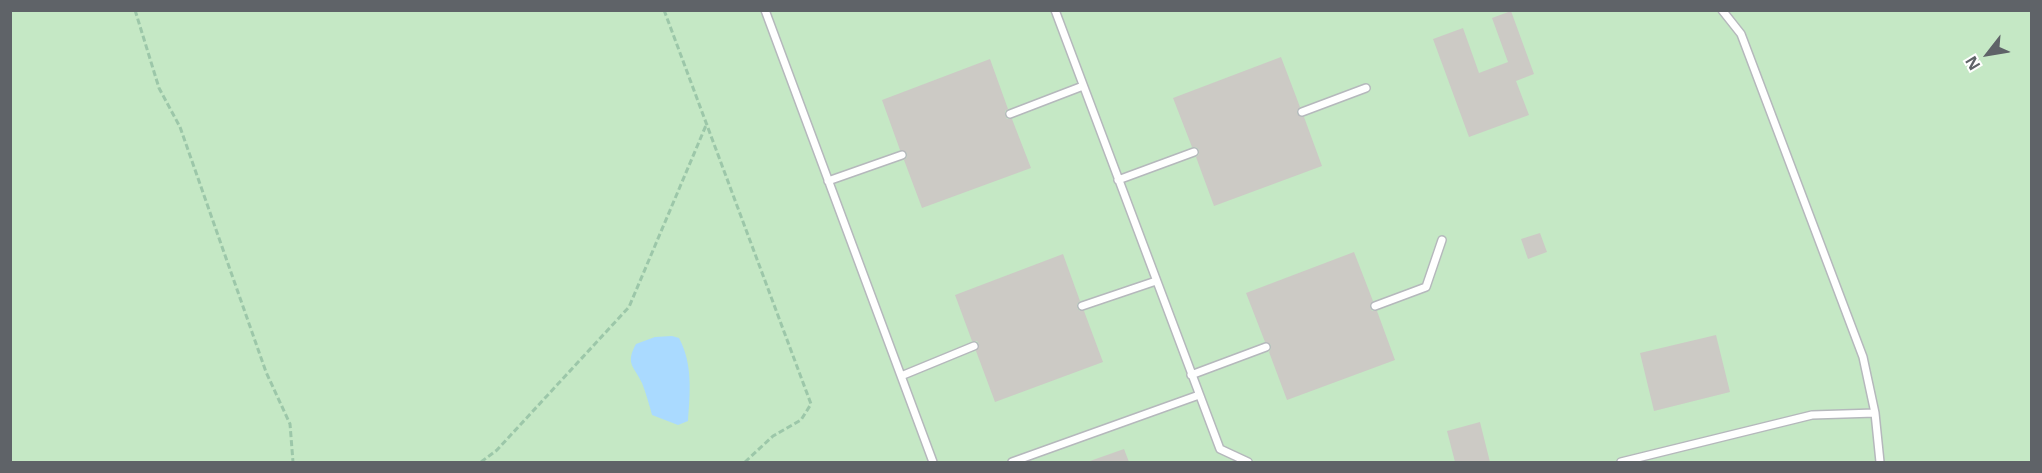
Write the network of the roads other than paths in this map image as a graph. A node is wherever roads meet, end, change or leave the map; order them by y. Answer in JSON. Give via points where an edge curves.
{"nodes":[{"id":1,"x":765,"y":10,"type":"edge"},
{"id":2,"x":1055,"y":10,"type":"edge"},
{"id":3,"x":1722,"y":10,"type":"edge"},
{"id":4,"x":1083,"y":86,"type":"junction"},
{"id":5,"x":1366,"y":88,"type":"dead end"},
{"id":6,"x":1302,"y":112,"type":"dead end"},
{"id":7,"x":1010,"y":114,"type":"dead end"},
{"id":8,"x":1194,"y":152,"type":"dead end"},
{"id":9,"x":902,"y":154,"type":"dead end"},
{"id":10,"x":1118,"y":180,"type":"junction"},
{"id":11,"x":828,"y":181,"type":"junction"},
{"id":12,"x":1442,"y":240,"type":"dead end"},
{"id":13,"x":1156,"y":280,"type":"junction"},
{"id":14,"x":1082,"y":306,"type":"dead end"},
{"id":15,"x":1375,"y":306,"type":"dead end"},
{"id":16,"x":974,"y":346,"type":"dead end"},
{"id":17,"x":1266,"y":346,"type":"dead end"},
{"id":18,"x":1191,"y":375,"type":"junction"},
{"id":19,"x":901,"y":376,"type":"junction"},
{"id":20,"x":1199,"y":395,"type":"junction"},
{"id":21,"x":1875,"y":413,"type":"junction"},
{"id":22,"x":933,"y":462,"type":"edge"},
{"id":23,"x":1012,"y":462,"type":"edge"},
{"id":24,"x":1248,"y":462,"type":"edge"},
{"id":25,"x":1621,"y":462,"type":"edge"},
{"id":26,"x":1880,"y":462,"type":"edge"}],
"edges":[{"from":1,"to":11,"type":"lane"},
{"from":2,"to":4,"type":"lane"},
{"from":3,"to":21,"type":"lane","via":[[1735,24],[1745,46],[1863,357]]},
{"from":4,"to":7,"type":"lane"},
{"from":4,"to":10,"type":"lane"},
{"from":5,"to":6,"type":"lane"},
{"from":8,"to":10,"type":"lane"},
{"from":9,"to":11,"type":"lane"},
{"from":10,"to":13,"type":"lane"},
{"from":11,"to":19,"type":"lane"},
{"from":12,"to":15,"type":"lane","via":[[1426,286]]},
{"from":13,"to":14,"type":"lane"},
{"from":13,"to":18,"type":"lane"},
{"from":16,"to":19,"type":"lane"},
{"from":17,"to":18,"type":"lane"},
{"from":18,"to":20,"type":"lane"},
{"from":19,"to":22,"type":"lane"},
{"from":20,"to":23,"type":"lane"},
{"from":20,"to":24,"type":"lane","via":[[1220,449]]},
{"from":21,"to":25,"type":"lane","via":[[1812,415]]},
{"from":21,"to":26,"type":"lane"}]}
